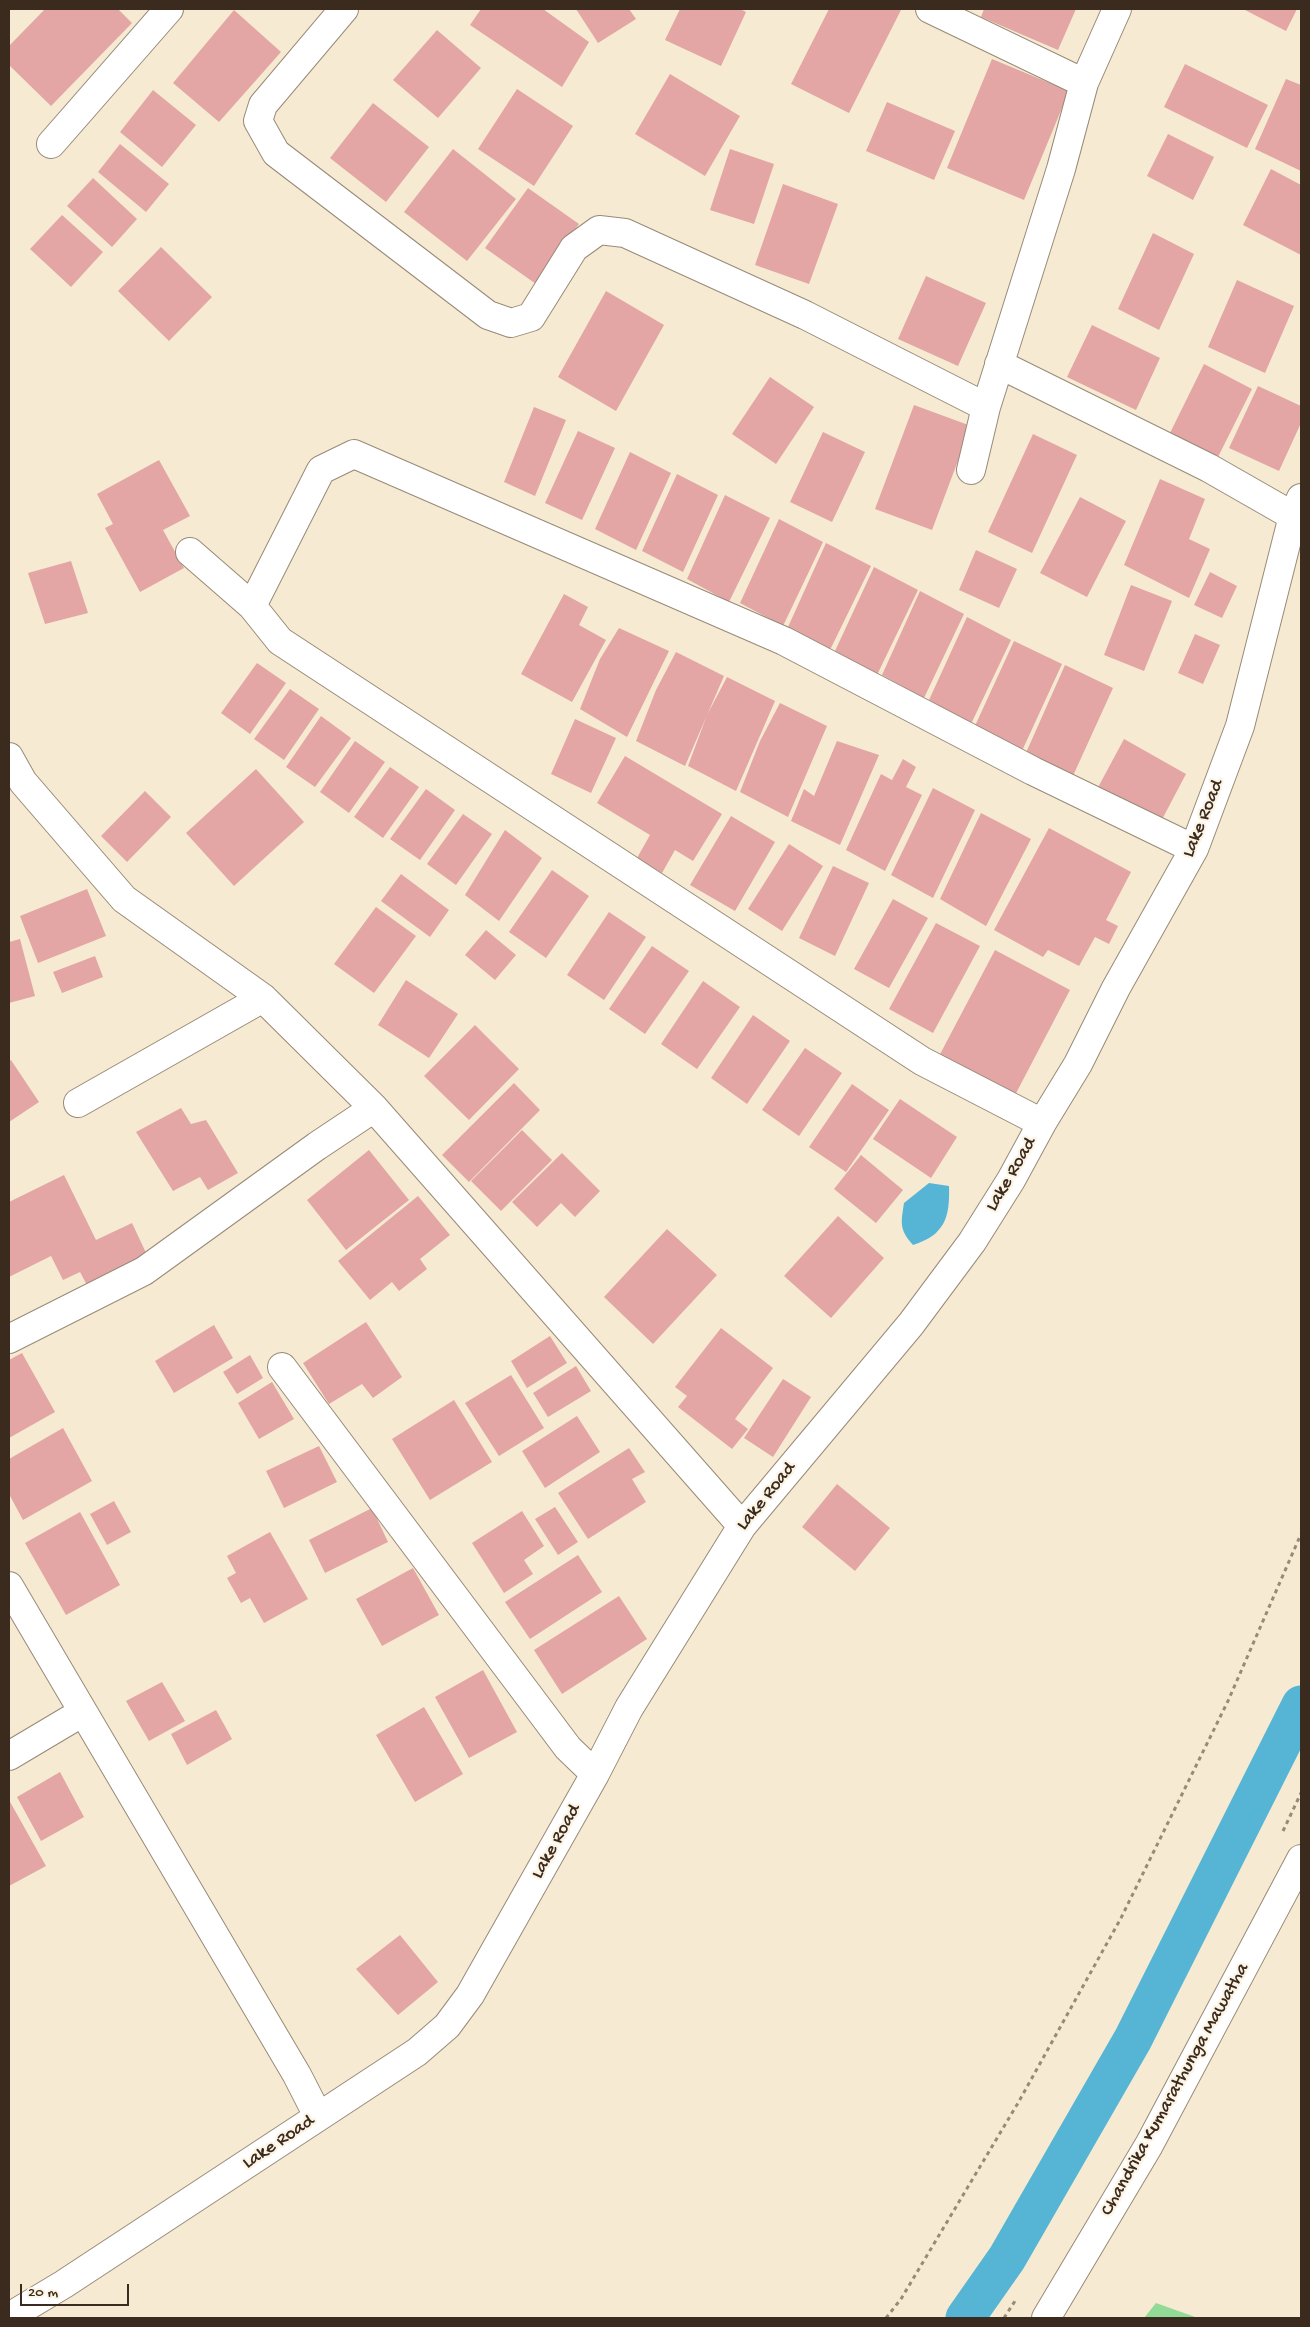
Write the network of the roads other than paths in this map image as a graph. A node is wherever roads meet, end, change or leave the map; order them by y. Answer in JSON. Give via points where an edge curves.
{"nodes":[{"id":1,"x":169,"y":9,"type":"edge"},
{"id":2,"x":344,"y":9,"type":"edge"},
{"id":3,"x":930,"y":9,"type":"edge"},
{"id":4,"x":1118,"y":9,"type":"edge"},
{"id":5,"x":1084,"y":83,"type":"junction"},
{"id":6,"x":51,"y":144,"type":"dead end"},
{"id":7,"x":999,"y":364,"type":"junction"},
{"id":8,"x":986,"y":407,"type":"junction"},
{"id":9,"x":971,"y":470,"type":"dead end"},
{"id":10,"x":1297,"y":507,"type":"edge"},
{"id":11,"x":190,"y":552,"type":"dead end"},
{"id":12,"x":252,"y":606,"type":"junction"},
{"id":13,"x":9,"y":757,"type":"edge"},
{"id":14,"x":1194,"y":849,"type":"junction"},
{"id":15,"x":263,"y":998,"type":"junction"},
{"id":16,"x":78,"y":1103,"type":"dead end"},
{"id":17,"x":374,"y":1108,"type":"junction"},
{"id":18,"x":1042,"y":1123,"type":"junction"},
{"id":19,"x":9,"y":1340,"type":"edge"},
{"id":20,"x":282,"y":1366,"type":"dead end"},
{"id":21,"x":742,"y":1526,"type":"junction"},
{"id":22,"x":9,"y":1586,"type":"edge"},
{"id":23,"x":82,"y":1712,"type":"junction"},
{"id":24,"x":9,"y":1756,"type":"edge"},
{"id":25,"x":595,"y":1774,"type":"junction"},
{"id":26,"x":1301,"y":1859,"type":"edge"},
{"id":27,"x":318,"y":2116,"type":"junction"},
{"id":28,"x":9,"y":2317,"type":"edge"},
{"id":29,"x":1046,"y":2318,"type":"edge"}],
"edges":[{"from":1,"to":6,"type":"street"},
{"from":2,"to":8,"type":"street","via":[[264,105],[258,121],[276,153],[488,315],[511,323],[530,317],[574,248],[599,230],[625,233],[805,315]]},
{"from":3,"to":5,"type":"street"},
{"from":4,"to":5,"type":"street"},
{"from":5,"to":7,"type":"street","via":[[1061,169]]},
{"from":7,"to":8,"type":"street"},
{"from":7,"to":10,"type":"street","via":[[1209,468]]},
{"from":8,"to":9,"type":"street"},
{"from":10,"to":14,"type":"street","name":"Lake Road","via":[[1240,726]]},
{"from":11,"to":12,"type":"street"},
{"from":12,"to":14,"type":"street","via":[[321,470],[354,454],[784,641],[1033,771]]},
{"from":12,"to":18,"type":"street","via":[[280,641],[922,1062]]},
{"from":13,"to":15,"type":"street","via":[[22,782],[124,899]]},
{"from":14,"to":18,"type":"street","name":"Lake Road","via":[[1116,988],[1078,1064]]},
{"from":15,"to":16,"type":"street"},
{"from":15,"to":17,"type":"street"},
{"from":17,"to":19,"type":"street","via":[[144,1271]]},
{"from":17,"to":21,"type":"street"},
{"from":18,"to":21,"type":"street","name":"Lake Road","via":[[972,1242],[911,1324]]},
{"from":20,"to":25,"type":"street","via":[[568,1748]]},
{"from":21,"to":25,"type":"street","name":"Lake Road","via":[[629,1708]]},
{"from":22,"to":23,"type":"street"},
{"from":23,"to":24,"type":"street"},
{"from":23,"to":27,"type":"street","via":[[297,2075]]},
{"from":25,"to":27,"type":"street","name":"Lake Road","via":[[470,1995],[447,2026],[417,2052]]},
{"from":26,"to":29,"type":"street","name":"Chandrika Kumarathunga Mawatha","via":[[1149,2145]]},
{"from":27,"to":28,"type":"street","name":"Lake Road"}]}
